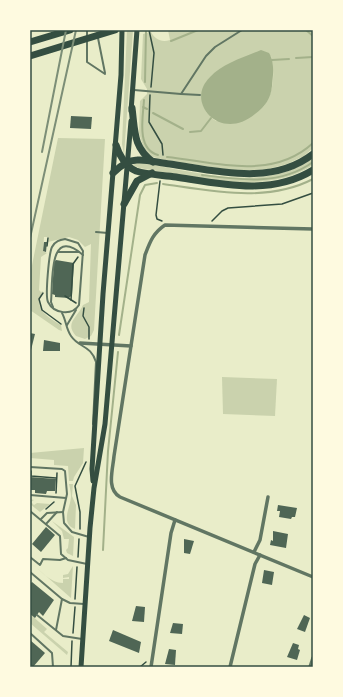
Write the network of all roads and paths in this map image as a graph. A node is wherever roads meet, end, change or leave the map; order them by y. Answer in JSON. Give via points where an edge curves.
{"nodes":[{"id":1,"x":70,"y":30,"type":"edge"},
{"id":2,"x":87,"y":30,"type":"edge"},
{"id":3,"x":98,"y":30,"type":"edge"},
{"id":4,"x":115,"y":30,"type":"edge"},
{"id":5,"x":122,"y":30,"type":"edge"},
{"id":6,"x":137,"y":30,"type":"edge"},
{"id":7,"x":149,"y":30,"type":"edge"},
{"id":8,"x":242,"y":30,"type":"edge"},
{"id":9,"x":30,"y":42,"type":"edge"},
{"id":10,"x":30,"y":56,"type":"edge"},
{"id":11,"x":133,"y":90,"type":"junction"},
{"id":12,"x":151,"y":91,"type":"junction"},
{"id":13,"x":181,"y":94,"type":"junction"},
{"id":14,"x":200,"y":95,"type":"dead end"},
{"id":15,"x":132,"y":108,"type":"junction"},
{"id":16,"x":116,"y":145,"type":"junction"},
{"id":17,"x":313,"y":154,"type":"edge"},
{"id":18,"x":153,"y":162,"type":"junction"},
{"id":19,"x":127,"y":163,"type":"junction"},
{"id":20,"x":162,"y":163,"type":"junction"},
{"id":21,"x":313,"y":170,"type":"edge"},
{"id":22,"x":113,"y":173,"type":"junction"},
{"id":23,"x":152,"y":173,"type":"junction"},
{"id":24,"x":161,"y":175,"type":"junction"},
{"id":25,"x":313,"y":193,"type":"edge"},
{"id":26,"x":124,"y":204,"type":"junction"},
{"id":27,"x":164,"y":223,"type":"junction"},
{"id":28,"x":207,"y":226,"type":"junction"},
{"id":29,"x":313,"y":229,"type":"edge"},
{"id":30,"x":96,"y":232,"type":"dead end"},
{"id":31,"x":109,"y":233,"type":"junction"},
{"id":32,"x":57,"y":252,"type":"junction"},
{"id":33,"x":81,"y":253,"type":"junction"},
{"id":34,"x":65,"y":296,"type":"dead end"},
{"id":35,"x":71,"y":300,"type":"junction"},
{"id":36,"x":79,"y":305,"type":"junction"},
{"id":37,"x":53,"y":307,"type":"junction"},
{"id":38,"x":84,"y":308,"type":"dead end"},
{"id":39,"x":77,"y":309,"type":"junction"},
{"id":40,"x":62,"y":313,"type":"junction"},
{"id":41,"x":67,"y":326,"type":"junction"},
{"id":42,"x":80,"y":342,"type":"junction"},
{"id":43,"x":88,"y":343,"type":"junction"},
{"id":44,"x":100,"y":344,"type":"junction"},
{"id":45,"x":111,"y":344,"type":"junction"},
{"id":46,"x":131,"y":346,"type":"junction"},
{"id":47,"x":94,"y":440,"type":"junction"},
{"id":48,"x":31,"y":467,"type":"edge"},
{"id":49,"x":56,"y":478,"type":"dead end"},
{"id":50,"x":94,"y":488,"type":"junction"},
{"id":51,"x":30,"y":495,"type":"edge"},
{"id":52,"x":268,"y":497,"type":"dead end"},
{"id":53,"x":66,"y":498,"type":"junction"},
{"id":54,"x":30,"y":511,"type":"edge"},
{"id":55,"x":57,"y":512,"type":"junction"},
{"id":56,"x":63,"y":512,"type":"junction"},
{"id":57,"x":40,"y":520,"type":"junction"},
{"id":58,"x":175,"y":520,"type":"junction"},
{"id":59,"x":46,"y":524,"type":"junction"},
{"id":60,"x":89,"y":537,"type":"junction"},
{"id":61,"x":254,"y":552,"type":"junction"},
{"id":62,"x":260,"y":555,"type":"junction"},
{"id":63,"x":30,"y":557,"type":"edge"},
{"id":64,"x":66,"y":558,"type":"junction"},
{"id":65,"x":88,"y":564,"type":"junction"},
{"id":66,"x":30,"y":572,"type":"edge"},
{"id":67,"x":313,"y":578,"type":"edge"},
{"id":68,"x":62,"y":599,"type":"junction"},
{"id":69,"x":85,"y":604,"type":"junction"},
{"id":70,"x":37,"y":615,"type":"dead end"},
{"id":71,"x":56,"y":630,"type":"junction"},
{"id":72,"x":30,"y":633,"type":"edge"},
{"id":73,"x":83,"y":639,"type":"junction"},
{"id":74,"x":147,"y":658,"type":"dead end"},
{"id":75,"x":313,"y":660,"type":"edge"},
{"id":76,"x":53,"y":667,"type":"edge"},
{"id":77,"x":81,"y":667,"type":"edge"},
{"id":78,"x":140,"y":667,"type":"edge"},
{"id":79,"x":151,"y":667,"type":"edge"},
{"id":80,"x":230,"y":667,"type":"edge"},
{"id":81,"x":310,"y":667,"type":"edge"}],
"edges":[{"from":1,"to":9,"type":"highway"},
{"from":2,"to":3,"type":"lane","via":[[87,62],[105,74]]},
{"from":4,"to":10,"type":"highway"},
{"from":5,"to":16,"type":"main road"},
{"from":6,"to":11,"type":"main road"},
{"from":7,"to":12,"type":"path","via":[[154,53]]},
{"from":8,"to":13,"type":"lane","via":[[215,47],[206,56]]},
{"from":11,"to":12,"type":"lane"},
{"from":11,"to":15,"type":"main road"},
{"from":12,"to":13,"type":"lane"},
{"from":12,"to":20,"type":"path","via":[[149,122],[163,148]]},
{"from":13,"to":14,"type":"lane"},
{"from":15,"to":18,"type":"highway","via":[[138,147]]},
{"from":15,"to":19,"type":"main road"},
{"from":16,"to":19,"type":"highway"},
{"from":16,"to":22,"type":"main road"},
{"from":17,"to":20,"type":"highway","via":[[290,167],[260,173],[223,172]]},
{"from":18,"to":19,"type":"highway","via":[[135,160]]},
{"from":18,"to":20,"type":"highway"},
{"from":19,"to":22,"type":"highway"},
{"from":19,"to":23,"type":"highway","via":[[136,170]]},
{"from":19,"to":26,"type":"main road"},
{"from":21,"to":24,"type":"highway","via":[[289,181],[256,186],[228,185]]},
{"from":22,"to":31,"type":"main road"},
{"from":23,"to":24,"type":"highway"},
{"from":23,"to":26,"type":"highway","via":[[137,181]]},
{"from":24,"to":27,"type":"path","via":[[156,215],[157,219]]},
{"from":25,"to":28,"type":"path","via":[[282,204],[228,208]]},
{"from":26,"to":45,"type":"main road"},
{"from":27,"to":28,"type":"street"},
{"from":27,"to":46,"type":"street","via":[[151,238],[145,255]]},
{"from":28,"to":29,"type":"street"},
{"from":30,"to":31,"type":"lane"},
{"from":31,"to":44,"type":"main road"},
{"from":32,"to":33,"type":"lane"},
{"from":32,"to":33,"type":"lane","via":[[68,245]]},
{"from":32,"to":37,"type":"lane","via":[[54,260],[51,302]]},
{"from":33,"to":35,"type":"path","via":[[73,264]]},
{"from":33,"to":36,"type":"lane"},
{"from":33,"to":37,"type":"lane","via":[[80,244],[69,239],[57,241],[51,248],[47,297],[48,303]]},
{"from":34,"to":35,"type":"path"},
{"from":35,"to":36,"type":"path"},
{"from":36,"to":39,"type":"lane"},
{"from":37,"to":40,"type":"lane"},
{"from":38,"to":43,"type":"path","via":[[84,316],[89,327]]},
{"from":39,"to":40,"type":"lane"},
{"from":39,"to":41,"type":"lane"},
{"from":40,"to":41,"type":"lane"},
{"from":41,"to":42,"type":"lane","via":[[70,336]]},
{"from":42,"to":43,"type":"street"},
{"from":42,"to":47,"type":"lane","via":[[92,353],[96,362],[92,418]]},
{"from":43,"to":44,"type":"street"},
{"from":44,"to":45,"type":"street"},
{"from":44,"to":47,"type":"main road"},
{"from":45,"to":46,"type":"street"},
{"from":45,"to":50,"type":"main road","via":[[105,424]]},
{"from":46,"to":58,"type":"street","via":[[114,456],[111,484],[113,492]]},
{"from":47,"to":50,"type":"main road"},
{"from":48,"to":49,"type":"path","via":[[31,476]]},
{"from":48,"to":53,"type":"lane","via":[[63,469],[66,474]]},
{"from":50,"to":60,"type":"main road"},
{"from":51,"to":53,"type":"lane"},
{"from":52,"to":61,"type":"street","via":[[260,540]]},
{"from":53,"to":56,"type":"lane"},
{"from":54,"to":57,"type":"lane"},
{"from":55,"to":56,"type":"lane"},
{"from":55,"to":57,"type":"lane","via":[[47,513]]},
{"from":55,"to":59,"type":"lane"},
{"from":56,"to":60,"type":"lane","via":[[64,523],[68,529]]},
{"from":57,"to":59,"type":"lane"},
{"from":58,"to":61,"type":"street"},
{"from":58,"to":79,"type":"street"},
{"from":59,"to":64,"type":"lane","via":[[60,536],[61,554]]},
{"from":60,"to":65,"type":"main road"},
{"from":61,"to":62,"type":"street"},
{"from":62,"to":67,"type":"street"},
{"from":62,"to":80,"type":"street"},
{"from":63,"to":64,"type":"lane","via":[[40,565],[43,559]]},
{"from":64,"to":65,"type":"lane"},
{"from":65,"to":69,"type":"main road"},
{"from":66,"to":68,"type":"lane"},
{"from":68,"to":69,"type":"lane","via":[[70,603]]},
{"from":68,"to":71,"type":"lane"},
{"from":69,"to":73,"type":"main road"},
{"from":70,"to":71,"type":"lane"},
{"from":71,"to":73,"type":"lane","via":[[68,638]]},
{"from":72,"to":76,"type":"lane","via":[[52,653]]},
{"from":73,"to":77,"type":"main road"},
{"from":74,"to":78,"type":"path","via":[[146,663]]},
{"from":75,"to":81,"type":"street"}]}
